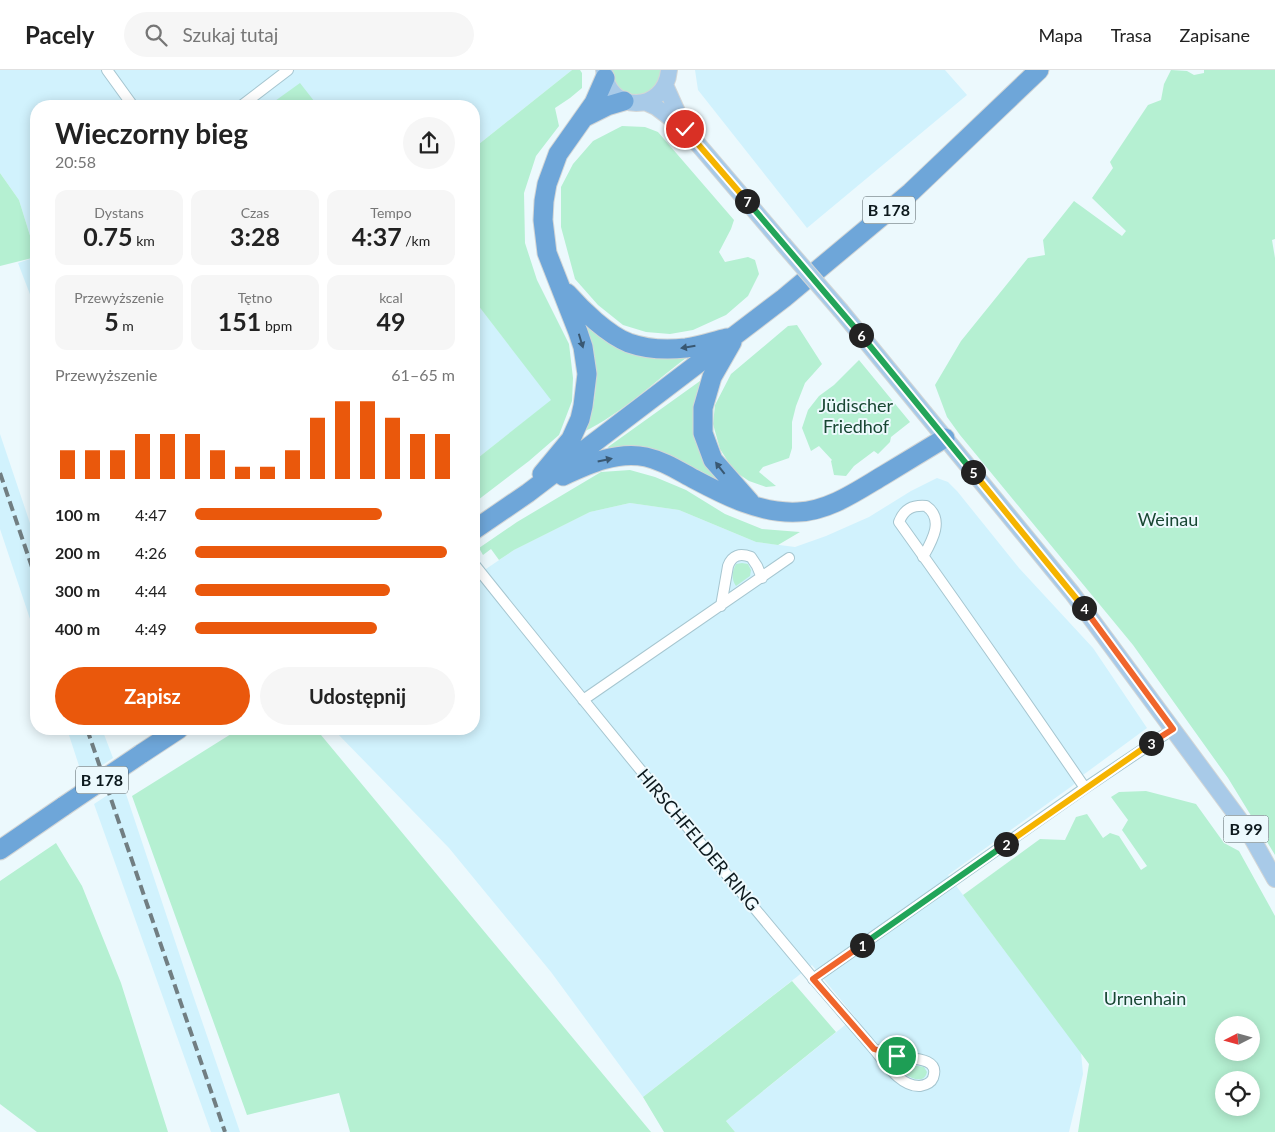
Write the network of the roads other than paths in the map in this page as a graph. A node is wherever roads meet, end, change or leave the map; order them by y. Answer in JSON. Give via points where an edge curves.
{"nodes":[{"id":1,"x":107,"y":70,"type":"edge"},
{"id":2,"x":288,"y":70,"type":"edge"},
{"id":3,"x":1039,"y":70,"type":"edge"},
{"id":4,"x":604,"y":74,"type":"edge"},
{"id":5,"x":667,"y":78,"type":"edge"},
{"id":6,"x":129,"y":100,"type":"edge"},
{"id":7,"x":249,"y":100,"type":"edge"},
{"id":8,"x":624,"y":100,"type":"junction"},
{"id":9,"x":645,"y":102,"type":"junction"},
{"id":10,"x":584,"y":118,"type":"junction"},
{"id":11,"x":685,"y":129,"type":"junction"},
{"id":12,"x":556,"y":280,"type":"junction"},
{"id":13,"x":735,"y":336,"type":"junction"},
{"id":14,"x":945,"y":438,"type":"junction"},
{"id":15,"x":528,"y":493,"type":"junction"},
{"id":16,"x":753,"y":505,"type":"junction"},
{"id":17,"x":480,"y":526,"type":"edge"},
{"id":18,"x":924,"y":557,"type":"junction"},
{"id":19,"x":789,"y":558,"type":"dead end"},
{"id":20,"x":480,"y":571,"type":"edge"},
{"id":21,"x":762,"y":578,"type":"junction"},
{"id":22,"x":721,"y":606,"type":"junction"},
{"id":23,"x":583,"y":700,"type":"junction"},
{"id":24,"x":1173,"y":729,"type":"junction"},
{"id":25,"x":170,"y":735,"type":"edge"},
{"id":26,"x":1085,"y":788,"type":"junction"},
{"id":27,"x":0,"y":850,"type":"edge"},
{"id":28,"x":1275,"y":879,"type":"edge"},
{"id":29,"x":813,"y":979,"type":"junction"},
{"id":30,"x":874,"y":1049,"type":"junction"}],
"edges":[{"from":1,"to":6,"type":"street"},
{"from":2,"to":7,"type":"street"},
{"from":3,"to":13,"type":"highway","number":"B 178","via":[[910,192]]},
{"from":4,"to":8,"type":"main road","via":[[612,92]]},
{"from":4,"to":10,"type":"highway","via":[[597,96]]},
{"from":5,"to":9,"type":"main road","via":[[660,93]]},
{"from":5,"to":11,"type":"main road","number":"B 99"},
{"from":8,"to":9,"type":"main road"},
{"from":8,"to":10,"type":"highway"},
{"from":9,"to":11,"type":"main road","number":"B 99"},
{"from":10,"to":12,"type":"highway","via":[[558,154],[547,184],[543,220],[546,254]]},
{"from":11,"to":14,"type":"main road","number":"B 99","bridge":true},
{"from":13,"to":12,"type":"highway","one_way":true,"via":[[687,348],[656,348],[628,343],[582,310]]},
{"from":12,"to":15,"type":"highway","one_way":true,"via":[[583,348],[587,374],[583,406],[570,439]]},
{"from":13,"to":15,"type":"highway","number":"B 178"},
{"from":16,"to":13,"type":"highway","one_way":true,"via":[[713,460],[703,434],[703,408],[710,385]]},
{"from":14,"to":16,"type":"highway","via":[[836,503],[798,512],[772,511]]},
{"from":14,"to":24,"type":"main road","number":"B 99","via":[[1072,593]]},
{"from":15,"to":16,"type":"highway","one_way":true,"via":[[591,463],[621,456],[646,457]]},
{"from":15,"to":17,"type":"highway","number":"B 178"},
{"from":18,"to":18,"type":"street","via":[[934,532],[935,516],[926,506],[914,506],[906,510],[899,522]]},
{"from":18,"to":26,"type":"street"},
{"from":19,"to":21,"type":"street"},
{"from":20,"to":23,"type":"street","name":"HIRSCHFELDER RING"},
{"from":21,"to":22,"type":"street"},
{"from":21,"to":22,"type":"street","via":[[751,557],[735,556],[728,566]]},
{"from":22,"to":23,"type":"street"},
{"from":23,"to":29,"type":"street","name":"HIRSCHFELDER RING"},
{"from":24,"to":26,"type":"street"},
{"from":24,"to":28,"type":"main road","number":"B 99","via":[[1248,831]]},
{"from":25,"to":27,"type":"highway","number":"B 178","bridge":true},
{"from":26,"to":29,"type":"street"},
{"from":29,"to":30,"type":"street","name":"HIRSCHFELDER RING"},
{"from":30,"to":30,"type":"street","name":"HIRSCHFELDER RING","via":[[905,1082],[922,1086],[932,1080],[934,1070],[925,1060]]}]}
